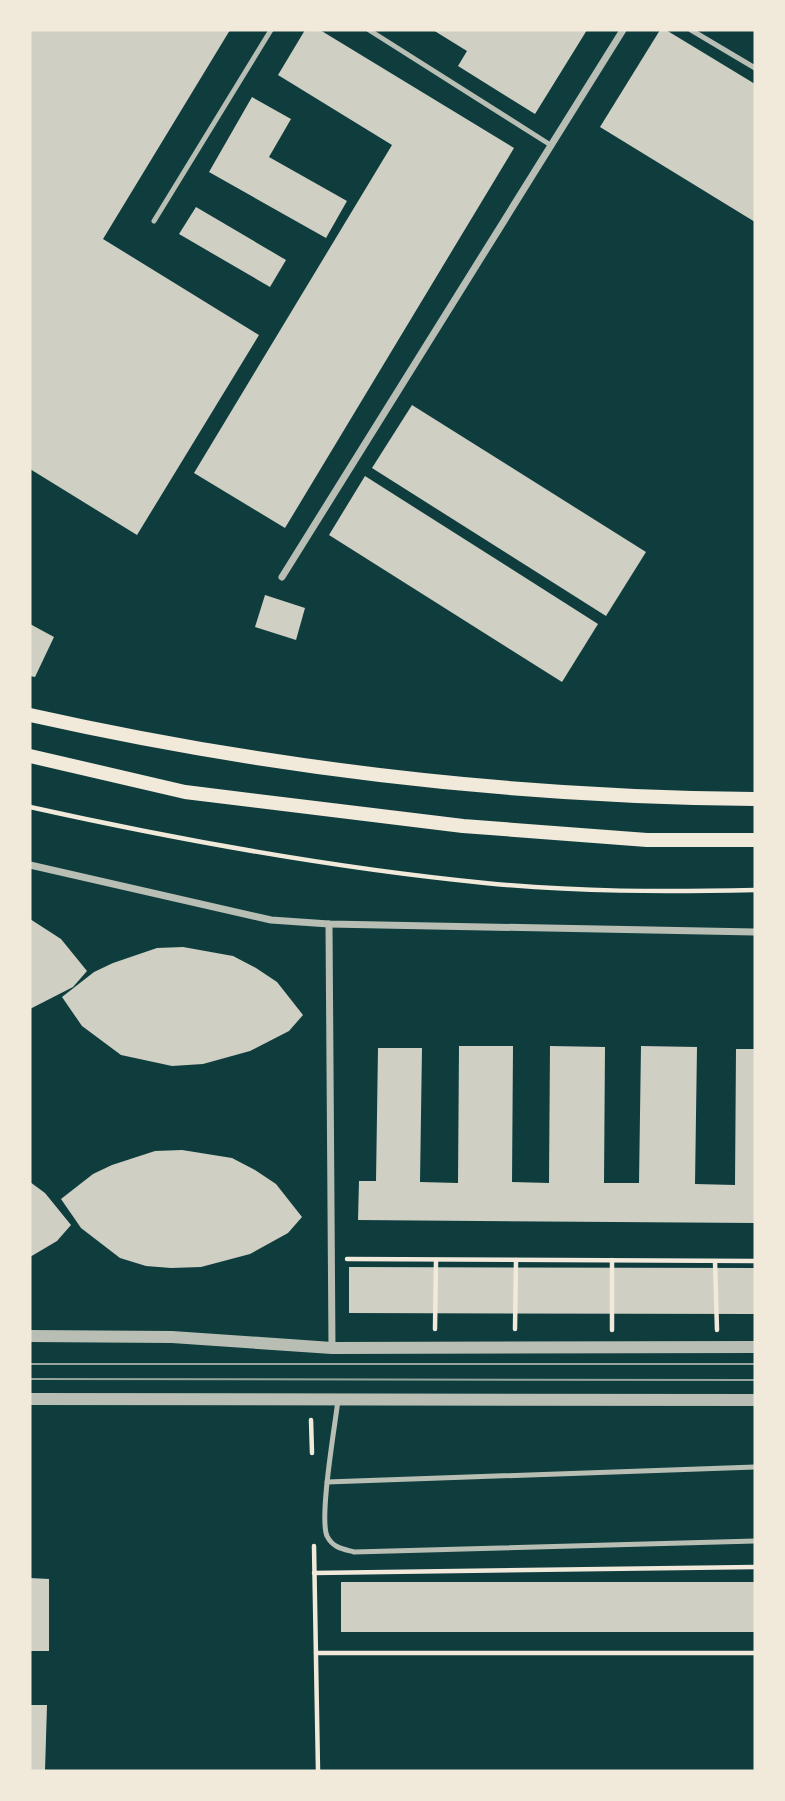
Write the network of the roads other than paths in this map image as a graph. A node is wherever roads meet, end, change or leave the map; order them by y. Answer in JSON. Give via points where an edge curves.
{"nodes":[{"id":1,"x":271,"y":30,"type":"edge"},
{"id":2,"x":369,"y":30,"type":"edge"},
{"id":3,"x":623,"y":30,"type":"edge"},
{"id":4,"x":691,"y":30,"type":"edge"},
{"id":5,"x":755,"y":68,"type":"edge"},
{"id":6,"x":549,"y":144,"type":"junction"},
{"id":7,"x":154,"y":221,"type":"dead end"},
{"id":8,"x":282,"y":577,"type":"dead end"},
{"id":9,"x":30,"y":715,"type":"edge"},
{"id":10,"x":30,"y":756,"type":"edge"},
{"id":11,"x":755,"y":799,"type":"edge"},
{"id":12,"x":755,"y":840,"type":"edge"},
{"id":13,"x":30,"y":865,"type":"edge"},
{"id":14,"x":329,"y":925,"type":"junction"},
{"id":15,"x":755,"y":932,"type":"edge"},
{"id":16,"x":30,"y":1336,"type":"edge"},
{"id":17,"x":755,"y":1347,"type":"edge"},
{"id":18,"x":332,"y":1348,"type":"junction"},
{"id":19,"x":30,"y":1399,"type":"edge"},
{"id":20,"x":338,"y":1399,"type":"junction"},
{"id":21,"x":755,"y":1399,"type":"edge"},
{"id":22,"x":755,"y":1467,"type":"edge"},
{"id":23,"x":327,"y":1482,"type":"junction"},
{"id":24,"x":755,"y":1541,"type":"edge"}],
"edges":[{"from":1,"to":7,"type":"lane"},
{"from":2,"to":6,"type":"lane"},
{"from":3,"to":6,"type":"street"},
{"from":4,"to":5,"type":"lane"},
{"from":6,"to":8,"type":"street"},
{"from":9,"to":11,"type":"main road","via":[[200,751],[493,787]]},
{"from":10,"to":12,"type":"main road","via":[[185,792],[463,826],[647,839]]},
{"from":13,"to":14,"type":"street","via":[[271,920]]},
{"from":14,"to":15,"type":"street"},
{"from":14,"to":18,"type":"street"},
{"from":16,"to":18,"type":"street","via":[[172,1337]]},
{"from":17,"to":18,"type":"street"},
{"from":19,"to":20,"type":"street"},
{"from":20,"to":21,"type":"street"},
{"from":20,"to":23,"type":"lane"},
{"from":22,"to":23,"type":"lane"},
{"from":23,"to":24,"type":"lane","via":[[327,1535],[337,1548],[354,1552]]}]}
